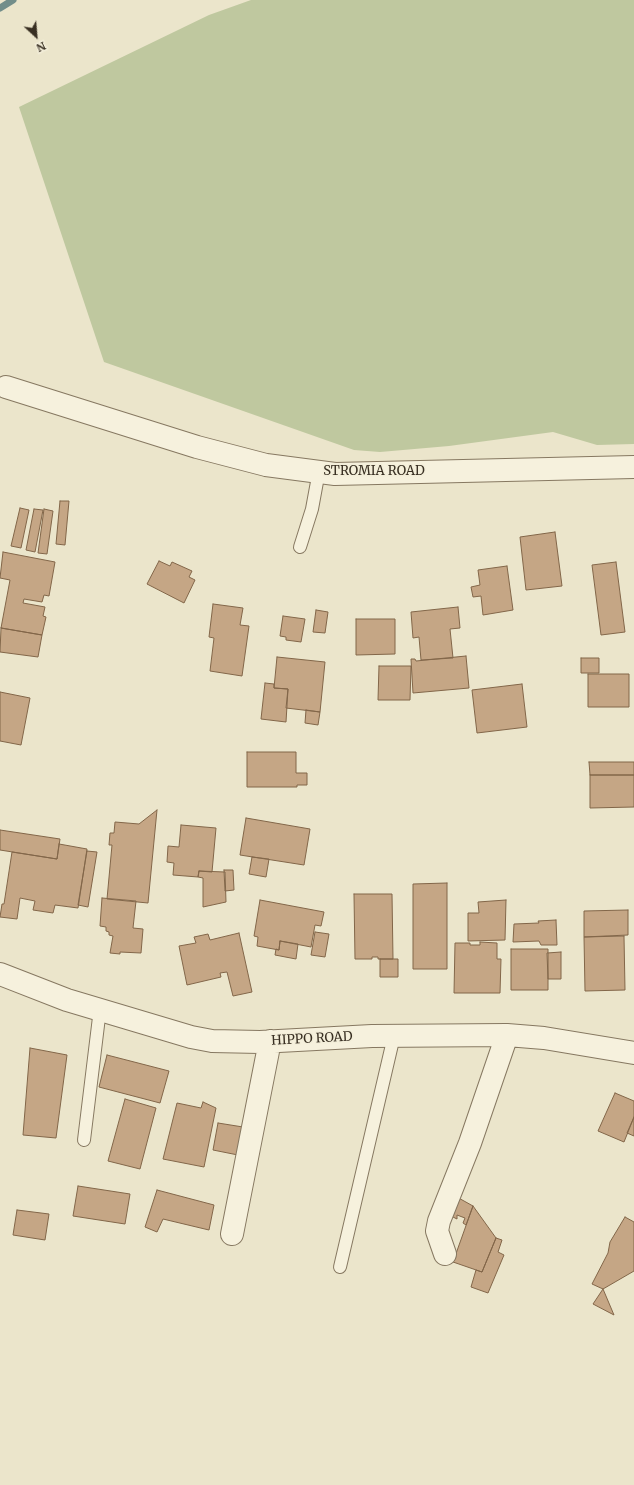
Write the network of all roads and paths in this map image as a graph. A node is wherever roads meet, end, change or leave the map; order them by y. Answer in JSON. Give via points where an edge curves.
{"nodes":[{"id":1,"x":6,"y":387,"type":"dead end"},
{"id":2,"x":634,"y":467,"type":"edge"},
{"id":3,"x":319,"y":471,"type":"junction"},
{"id":4,"x":300,"y":547,"type":"dead end"},
{"id":5,"x":0,"y":974,"type":"edge"},
{"id":6,"x":100,"y":1009,"type":"junction"},
{"id":7,"x":507,"y":1035,"type":"junction"},
{"id":8,"x":394,"y":1036,"type":"junction"},
{"id":9,"x":270,"y":1041,"type":"junction"},
{"id":10,"x":634,"y":1053,"type":"edge"},
{"id":11,"x":84,"y":1140,"type":"dead end"},
{"id":12,"x":232,"y":1234,"type":"dead end"},
{"id":13,"x":445,"y":1254,"type":"dead end"},
{"id":14,"x":340,"y":1267,"type":"dead end"}],
"edges":[{"from":1,"to":3,"type":"street","name":"STROMIA ROAD","via":[[204,449],[266,465]]},
{"from":2,"to":3,"type":"street","name":"STROMIA ROAD","via":[[336,474]]},
{"from":3,"to":4,"type":"lane","via":[[312,509]]},
{"from":5,"to":6,"type":"street","name":"HIPPO ROAD","via":[[67,1000]]},
{"from":6,"to":9,"type":"street","name":"HIPPO ROAD","via":[[212,1041]]},
{"from":6,"to":11,"type":"lane"},
{"from":7,"to":8,"type":"street","name":"HIPPO ROAD"},
{"from":7,"to":10,"type":"street","name":"HIPPO ROAD","via":[[544,1038]]},
{"from":7,"to":13,"type":"street","via":[[470,1143],[439,1221],[437,1231]]},
{"from":8,"to":9,"type":"street","name":"HIPPO ROAD"},
{"from":8,"to":14,"type":"lane"},
{"from":9,"to":12,"type":"street"}]}
